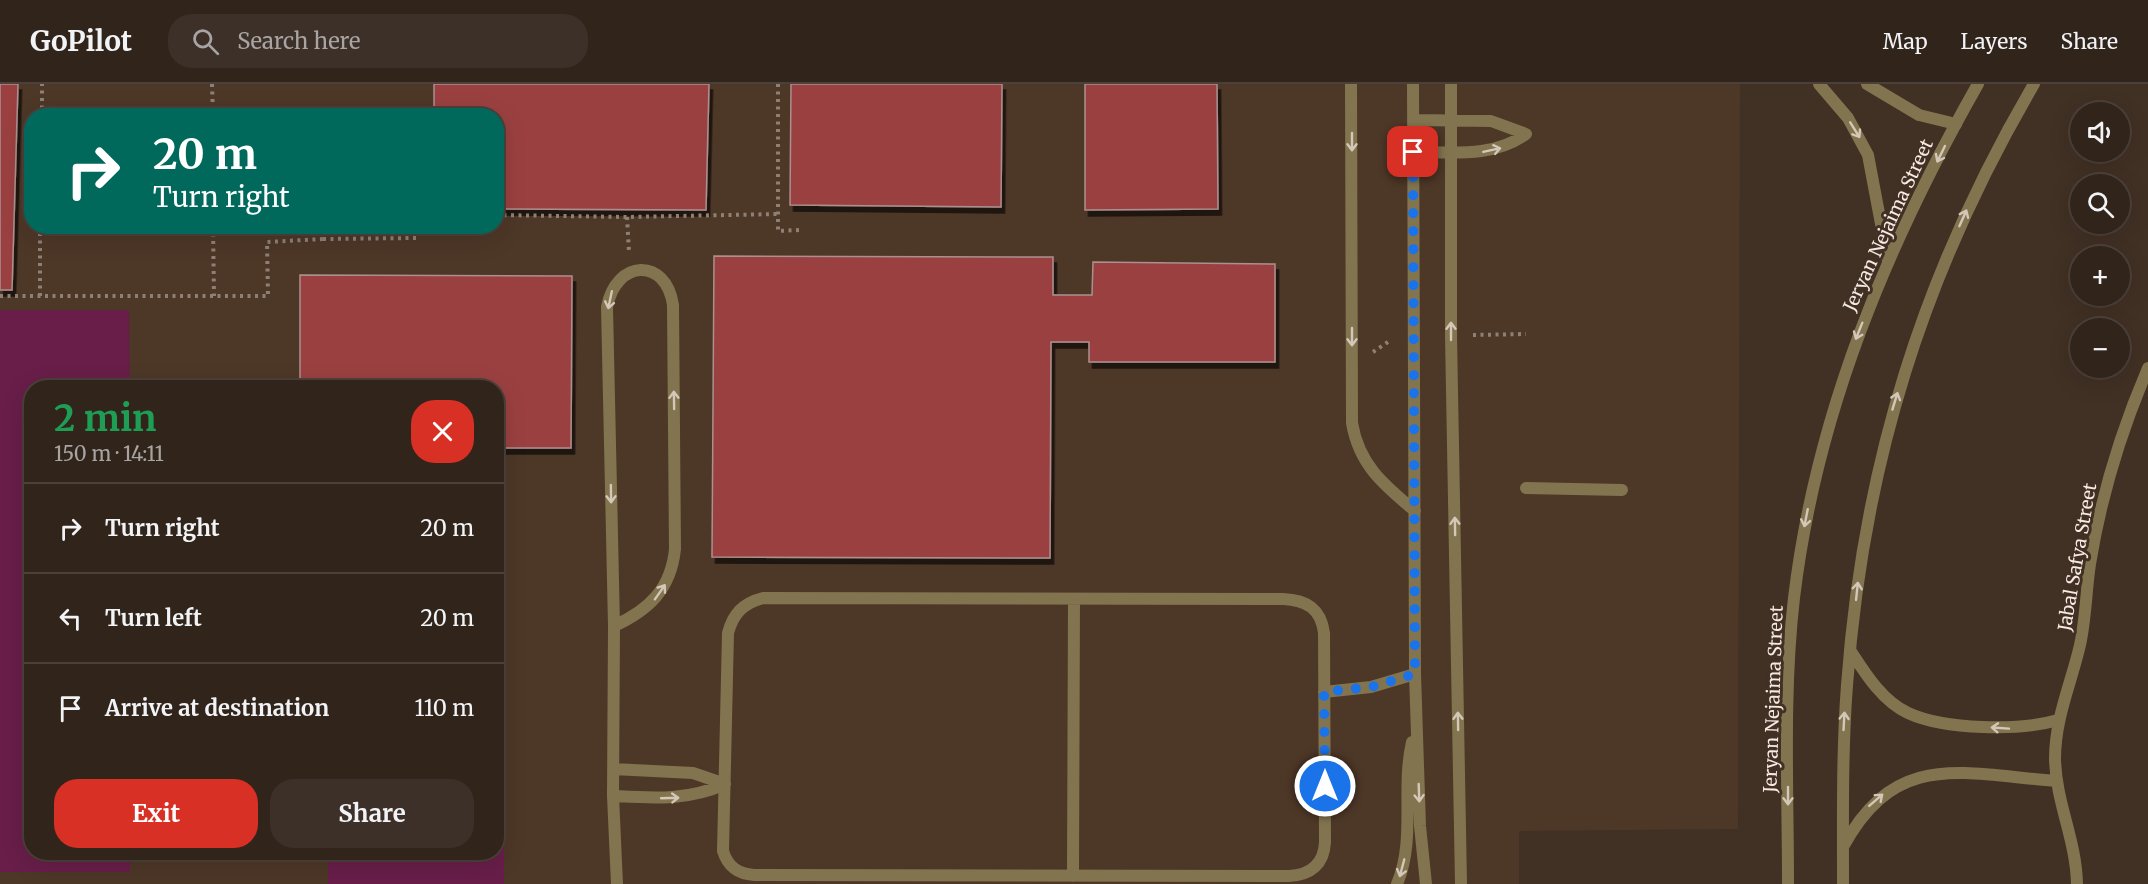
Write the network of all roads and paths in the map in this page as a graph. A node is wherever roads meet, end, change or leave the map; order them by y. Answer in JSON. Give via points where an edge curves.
{"nodes":[{"id":1,"x":42,"y":84,"type":"edge"},
{"id":2,"x":213,"y":84,"type":"edge"},
{"id":3,"x":778,"y":84,"type":"edge"},
{"id":4,"x":1351,"y":84,"type":"edge"},
{"id":5,"x":1413,"y":84,"type":"edge"},
{"id":6,"x":1451,"y":84,"type":"edge"},
{"id":7,"x":1819,"y":84,"type":"edge"},
{"id":8,"x":1867,"y":84,"type":"edge"},
{"id":9,"x":1978,"y":84,"type":"edge"},
{"id":10,"x":2034,"y":84,"type":"edge"},
{"id":11,"x":42,"y":108,"type":"edge"},
{"id":12,"x":213,"y":108,"type":"edge"},
{"id":13,"x":1413,"y":120,"type":"junction"},
{"id":14,"x":1451,"y":120,"type":"junction"},
{"id":15,"x":1956,"y":124,"type":"junction"},
{"id":16,"x":1413,"y":152,"type":"junction"},
{"id":17,"x":1451,"y":152,"type":"junction"},
{"id":18,"x":778,"y":214,"type":"junction"},
{"id":19,"x":504,"y":215,"type":"edge"},
{"id":20,"x":627,"y":217,"type":"junction"},
{"id":21,"x":799,"y":230,"type":"dead end"},
{"id":22,"x":40,"y":234,"type":"edge"},
{"id":23,"x":213,"y":234,"type":"edge"},
{"id":24,"x":323,"y":234,"type":"edge"},
{"id":25,"x":416,"y":234,"type":"edge"},
{"id":26,"x":323,"y":239,"type":"junction"},
{"id":27,"x":1888,"y":261,"type":"junction"},
{"id":28,"x":630,"y":272,"type":"junction"},
{"id":29,"x":0,"y":296,"type":"edge"},
{"id":30,"x":40,"y":296,"type":"junction"},
{"id":31,"x":214,"y":296,"type":"junction"},
{"id":32,"x":2148,"y":368,"type":"edge"},
{"id":33,"x":1526,"y":488,"type":"dead end"},
{"id":34,"x":1622,"y":490,"type":"dead end"},
{"id":35,"x":1415,"y":511,"type":"junction"},
{"id":36,"x":1074,"y":599,"type":"junction"},
{"id":37,"x":614,"y":626,"type":"junction"},
{"id":38,"x":1850,"y":650,"type":"junction"},
{"id":39,"x":1415,"y":674,"type":"junction"},
{"id":40,"x":1324,"y":692,"type":"junction"},
{"id":41,"x":2058,"y":720,"type":"junction"},
{"id":42,"x":1417,"y":727,"type":"junction"},
{"id":43,"x":613,"y":769,"type":"junction"},
{"id":44,"x":2056,"y":781,"type":"junction"},
{"id":45,"x":725,"y":784,"type":"junction"},
{"id":46,"x":613,"y":796,"type":"junction"},
{"id":47,"x":1843,"y":848,"type":"junction"},
{"id":48,"x":1073,"y":876,"type":"junction"},
{"id":49,"x":617,"y":884,"type":"edge"},
{"id":50,"x":1397,"y":884,"type":"edge"},
{"id":51,"x":1426,"y":884,"type":"edge"},
{"id":52,"x":1461,"y":884,"type":"edge"},
{"id":53,"x":1788,"y":884,"type":"edge"},
{"id":54,"x":1843,"y":884,"type":"edge"},
{"id":55,"x":2077,"y":884,"type":"edge"}],
"edges":[{"from":1,"to":11,"type":"path"},
{"from":2,"to":12,"type":"path"},
{"from":3,"to":18,"type":"path"},
{"from":4,"to":35,"type":"street","one_way":true,"via":[[1352,423],[1369,469]]},
{"from":5,"to":13,"type":"street"},
{"from":6,"to":14,"type":"street"},
{"from":7,"to":27,"type":"street","one_way":true,"via":[[1848,118],[1868,155]]},
{"from":8,"to":15,"type":"street","via":[[1919,115]]},
{"from":9,"to":15,"type":"street","name":"Jeryan Nejaima Street"},
{"from":38,"to":10,"type":"street","one_way":true,"via":[[1872,494],[1913,342],[1972,196]]},
{"from":13,"to":14,"type":"street"},
{"from":13,"to":16,"type":"street"},
{"from":14,"to":17,"type":"street"},
{"from":17,"to":14,"type":"street","one_way":true,"via":[[1492,151],[1526,134],[1491,121]]},
{"from":15,"to":27,"type":"street","name":"Jeryan Nejaima Street","one_way":true},
{"from":16,"to":17,"type":"street"},
{"from":16,"to":35,"type":"street"},
{"from":52,"to":17,"type":"street","one_way":true},
{"from":18,"to":20,"type":"path"},
{"from":18,"to":21,"type":"path","via":[[778,231]]},
{"from":19,"to":20,"type":"path"},
{"from":20,"to":28,"type":"path"},
{"from":22,"to":30,"type":"path"},
{"from":23,"to":31,"type":"path"},
{"from":24,"to":26,"type":"path"},
{"from":25,"to":26,"type":"path","via":[[416,238]]},
{"from":26,"to":31,"type":"path","via":[[267,242],[268,296]]},
{"from":27,"to":53,"type":"street","name":"Jeryan Nejaima Street","one_way":true,"via":[[1832,410],[1803,538],[1789,655]]},
{"from":28,"to":37,"type":"street","one_way":true,"via":[[613,286],[607,307]]},
{"from":37,"to":28,"type":"street","one_way":true,"via":[[642,611],[663,590],[675,549],[671,295],[667,285],[651,273]]},
{"from":29,"to":30,"type":"path"},
{"from":30,"to":31,"type":"path"},
{"from":32,"to":41,"type":"street","name":"Jabal Safya Street","via":[[2109,478],[2091,562],[2080,644]]},
{"from":33,"to":34,"type":"street"},
{"from":35,"to":39,"type":"street"},
{"from":36,"to":40,"type":"street","via":[[1304,602],[1319,614],[1323,623]]},
{"from":36,"to":45,"type":"street","via":[[753,600],[736,614],[728,633]]},
{"from":36,"to":48,"type":"street"},
{"from":37,"to":43,"type":"street"},
{"from":41,"to":38,"type":"street","one_way":true,"via":[[2011,728],[1933,721],[1908,713],[1886,698]]},
{"from":47,"to":38,"type":"street","one_way":true,"via":[[1843,751]]},
{"from":39,"to":40,"type":"street","via":[[1371,687]]},
{"from":39,"to":42,"type":"street"},
{"from":40,"to":48,"type":"street","via":[[1325,851],[1315,868],[1289,876]]},
{"from":41,"to":44,"type":"street","name":"Jabal Safya Street"},
{"from":42,"to":50,"type":"street","one_way":true,"via":[[1406,783],[1406,852]]},
{"from":42,"to":51,"type":"street","one_way":true},
{"from":43,"to":45,"type":"street","via":[[693,773]]},
{"from":43,"to":46,"type":"street"},
{"from":47,"to":44,"type":"street","one_way":true,"via":[[1869,806],[1914,777],[1951,773]]},
{"from":44,"to":55,"type":"street","name":"Jabal Safya Street","via":[[2071,832]]},
{"from":46,"to":45,"type":"street","one_way":true,"via":[[674,798]]},
{"from":45,"to":48,"type":"street","via":[[723,851],[731,866],[745,874]]},
{"from":46,"to":49,"type":"street"},
{"from":47,"to":54,"type":"street"}]}
